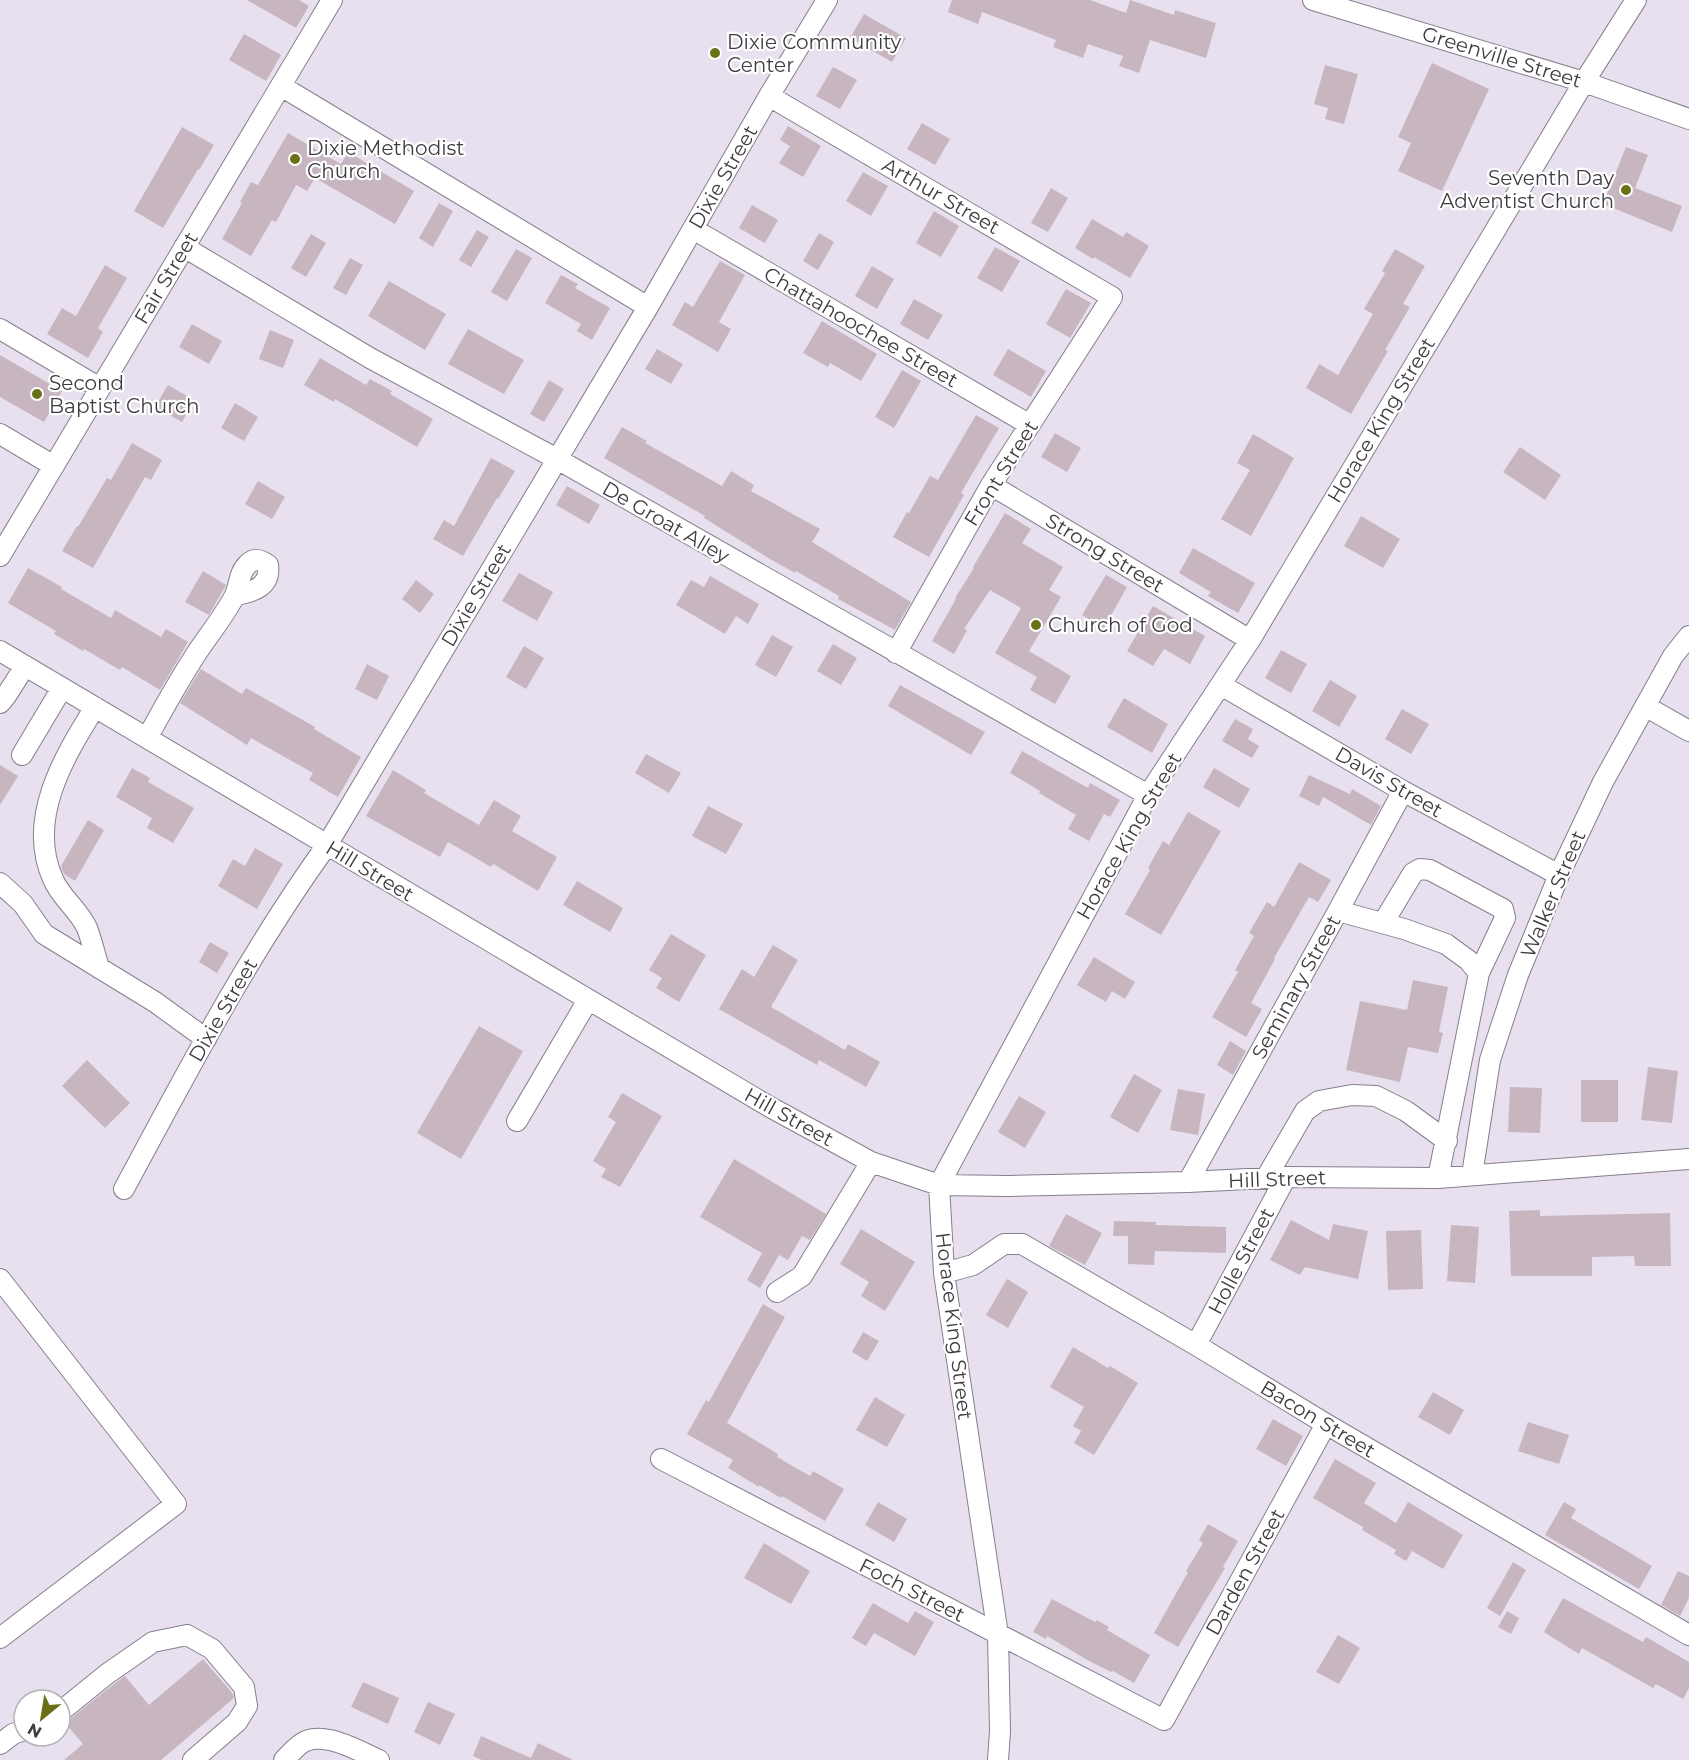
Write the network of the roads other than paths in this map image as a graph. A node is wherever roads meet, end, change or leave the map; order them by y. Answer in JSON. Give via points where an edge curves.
{"nodes":[{"id":1,"x":332,"y":0,"type":"edge"},
{"id":2,"x":827,"y":0,"type":"edge"},
{"id":3,"x":1313,"y":0,"type":"edge"},
{"id":4,"x":1636,"y":0,"type":"edge"},
{"id":5,"x":1584,"y":82,"type":"junction"},
{"id":6,"x":281,"y":86,"type":"junction"},
{"id":7,"x":769,"y":96,"type":"junction"},
{"id":8,"x":1689,"y":119,"type":"edge"},
{"id":9,"x":693,"y":229,"type":"junction"},
{"id":10,"x":184,"y":247,"type":"junction"},
{"id":11,"x":1112,"y":297,"type":"joint"},
{"id":12,"x":648,"y":308,"type":"junction"},
{"id":13,"x":0,"y":329,"type":"edge"},
{"id":14,"x":100,"y":388,"type":"junction"},
{"id":15,"x":1030,"y":425,"type":"junction"},
{"id":16,"x":0,"y":434,"type":"edge"},
{"id":17,"x":557,"y":459,"type":"junction"},
{"id":18,"x":54,"y":466,"type":"junction"},
{"id":19,"x":991,"y":485,"type":"junction"},
{"id":20,"x":0,"y":556,"type":"edge"},
{"id":21,"x":236,"y":595,"type":"dead end"},
{"id":22,"x":1689,"y":636,"type":"edge"},
{"id":23,"x":1250,"y":640,"type":"junction"},
{"id":24,"x":0,"y":651,"type":"edge"},
{"id":25,"x":896,"y":653,"type":"junction"},
{"id":26,"x":25,"y":666,"type":"junction"},
{"id":27,"x":1221,"y":685,"type":"junction"},
{"id":28,"x":62,"y":688,"type":"junction"},
{"id":29,"x":0,"y":704,"type":"edge"},
{"id":30,"x":1645,"y":706,"type":"junction"},
{"id":31,"x":95,"y":707,"type":"junction"},
{"id":32,"x":1689,"y":731,"type":"edge"},
{"id":33,"x":147,"y":738,"type":"junction"},
{"id":34,"x":22,"y":755,"type":"dead end"},
{"id":35,"x":1403,"y":791,"type":"junction"},
{"id":36,"x":1148,"y":795,"type":"junction"},
{"id":37,"x":327,"y":845,"type":"junction"},
{"id":38,"x":1558,"y":875,"type":"junction"},
{"id":39,"x":0,"y":883,"type":"edge"},
{"id":40,"x":1338,"y":911,"type":"junction"},
{"id":41,"x":1383,"y":923,"type":"junction"},
{"id":42,"x":99,"y":968,"type":"junction"},
{"id":43,"x":1479,"y":973,"type":"junction"},
{"id":44,"x":588,"y":1000,"type":"junction"},
{"id":45,"x":206,"y":1039,"type":"junction"},
{"id":46,"x":516,"y":1121,"type":"dead end"},
{"id":47,"x":1447,"y":1142,"type":"junction"},
{"id":48,"x":1689,"y":1159,"type":"edge"},
{"id":49,"x":871,"y":1162,"type":"junction"},
{"id":50,"x":1472,"y":1175,"type":"junction"},
{"id":51,"x":1276,"y":1178,"type":"junction"},
{"id":52,"x":1438,"y":1178,"type":"junction"},
{"id":53,"x":1188,"y":1182,"type":"junction"},
{"id":54,"x":939,"y":1185,"type":"junction"},
{"id":55,"x":124,"y":1189,"type":"dead end"},
{"id":56,"x":944,"y":1273,"type":"junction"},
{"id":57,"x":0,"y":1279,"type":"edge"},
{"id":58,"x":777,"y":1292,"type":"dead end"},
{"id":59,"x":1196,"y":1345,"type":"junction"},
{"id":60,"x":1326,"y":1424,"type":"junction"},
{"id":61,"x":661,"y":1459,"type":"dead end"},
{"id":62,"x":998,"y":1635,"type":"junction"},
{"id":63,"x":1689,"y":1635,"type":"edge"},
{"id":64,"x":0,"y":1638,"type":"edge"},
{"id":65,"x":72,"y":1702,"type":"edge"},
{"id":66,"x":1164,"y":1720,"type":"joint"},
{"id":67,"x":12,"y":1735,"type":"edge"},
{"id":68,"x":0,"y":1744,"type":"edge"},
{"id":69,"x":196,"y":1759,"type":"edge"},
{"id":70,"x":285,"y":1760,"type":"edge"},
{"id":71,"x":380,"y":1760,"type":"edge"},
{"id":72,"x":998,"y":1760,"type":"edge"}],
"edges":[{"from":1,"to":6,"type":"street","name":"Fair Street"},
{"from":2,"to":7,"type":"street","name":"Dixie Street"},
{"from":3,"to":5,"type":"street","name":"Greenville Street"},
{"from":4,"to":5,"type":"street","name":"Horace King Street"},
{"from":5,"to":8,"type":"street","name":"Greenville Street"},
{"from":5,"to":23,"type":"street","name":"Horace King Street"},
{"from":6,"to":10,"type":"street","name":"Fair Street"},
{"from":6,"to":12,"type":"street"},
{"from":7,"to":9,"type":"street","name":"Dixie Street"},
{"from":7,"to":11,"type":"street","name":"Arthur Street"},
{"from":9,"to":12,"type":"street","name":"Dixie Street"},
{"from":9,"to":15,"type":"street","name":"Chattahoochee Street"},
{"from":10,"to":14,"type":"street","name":"Fair Street"},
{"from":10,"to":17,"type":"street","name":"De Groat Alley","via":[[370,358]]},
{"from":11,"to":15,"type":"street","name":"Front Street"},
{"from":12,"to":17,"type":"street","name":"Dixie Street"},
{"from":13,"to":14,"type":"street"},
{"from":14,"to":18,"type":"street","name":"Fair Street"},
{"from":15,"to":19,"type":"street","name":"Front Street"},
{"from":16,"to":18,"type":"street"},
{"from":17,"to":25,"type":"street","name":"De Groat Alley"},
{"from":17,"to":37,"type":"street","name":"Dixie Street"},
{"from":18,"to":20,"type":"street","name":"Fair Street"},
{"from":19,"to":23,"type":"street","name":"Strong Street"},
{"from":19,"to":25,"type":"street","name":"Front Street"},
{"from":21,"to":33,"type":"street","via":[[192,660]]},
{"from":22,"to":30,"type":"street","name":"Walker Street"},
{"from":23,"to":27,"type":"street","name":"Horace King Street"},
{"from":24,"to":26,"type":"street","name":"Hill Street"},
{"from":25,"to":36,"type":"street","name":"De Groat Alley"},
{"from":26,"to":28,"type":"street","name":"Hill Street"},
{"from":26,"to":29,"type":"street"},
{"from":27,"to":35,"type":"street","name":"Davis Street"},
{"from":27,"to":36,"type":"street","name":"Horace King Street"},
{"from":28,"to":31,"type":"street","name":"Hill Street"},
{"from":28,"to":34,"type":"street"},
{"from":30,"to":32,"type":"street"},
{"from":30,"to":38,"type":"street","name":"Walker Street"},
{"from":31,"to":33,"type":"street","name":"Hill Street"},
{"from":31,"to":42,"type":"street","via":[[56,778],[44,820],[44,852],[53,881],[86,927]]},
{"from":33,"to":37,"type":"street","name":"Hill Street"},
{"from":35,"to":38,"type":"street","name":"Davis Street"},
{"from":35,"to":40,"type":"street","name":"Seminary Street"},
{"from":36,"to":54,"type":"street","name":"Horace King Street"},
{"from":37,"to":44,"type":"street","name":"Hill Street"},
{"from":37,"to":45,"type":"street","name":"Dixie Street","via":[[295,889]]},
{"from":38,"to":50,"type":"street","name":"Walker Street","via":[[1518,975],[1490,1060]]},
{"from":39,"to":42,"type":"street","via":[[44,934]]},
{"from":40,"to":41,"type":"street"},
{"from":40,"to":53,"type":"street","name":"Seminary Street"},
{"from":41,"to":43,"type":"street","via":[[1446,944]]},
{"from":41,"to":43,"type":"street","via":[[1413,873],[1430,870],[1503,909],[1505,918]]},
{"from":42,"to":45,"type":"street","via":[[156,1002]]},
{"from":43,"to":47,"type":"street"},
{"from":44,"to":46,"type":"street"},
{"from":44,"to":49,"type":"street","name":"Hill Street"},
{"from":45,"to":55,"type":"street","name":"Dixie Street"},
{"from":47,"to":51,"type":"street","name":"Holle Street","via":[[1406,1111],[1376,1096],[1352,1095],[1319,1101],[1305,1111]]},
{"from":47,"to":52,"type":"street"},
{"from":48,"to":50,"type":"street","name":"Hill Street"},
{"from":49,"to":54,"type":"street","name":"Hill Street"},
{"from":49,"to":58,"type":"street","via":[[802,1276]]},
{"from":50,"to":52,"type":"street","name":"Hill Street"},
{"from":51,"to":52,"type":"street","name":"Hill Street"},
{"from":51,"to":53,"type":"street","name":"Hill Street"},
{"from":51,"to":59,"type":"street","name":"Holle Street"},
{"from":53,"to":54,"type":"street","name":"Hill Street"},
{"from":54,"to":56,"type":"street","name":"Horace King Street"},
{"from":56,"to":59,"type":"street","name":"Bacon Street","via":[[973,1265],[1004,1244],[1022,1244]]},
{"from":56,"to":62,"type":"street","name":"Horace King Street"},
{"from":57,"to":64,"type":"street","via":[[176,1504]]},
{"from":59,"to":60,"type":"street","name":"Bacon Street"},
{"from":60,"to":63,"type":"street","name":"Bacon Street"},
{"from":60,"to":66,"type":"street","name":"Darden Street"},
{"from":61,"to":62,"type":"street","name":"Foch Street"},
{"from":62,"to":66,"type":"street","name":"Foch Street"},
{"from":62,"to":72,"type":"street","name":"Horace King Street"},
{"from":65,"to":69,"type":"street","via":[[153,1642],[187,1635],[212,1649],[244,1687],[247,1706],[237,1722]]},
{"from":67,"to":68,"type":"street"},
{"from":70,"to":71,"type":"street","via":[[306,1740],[321,1739],[340,1742]]}]}
